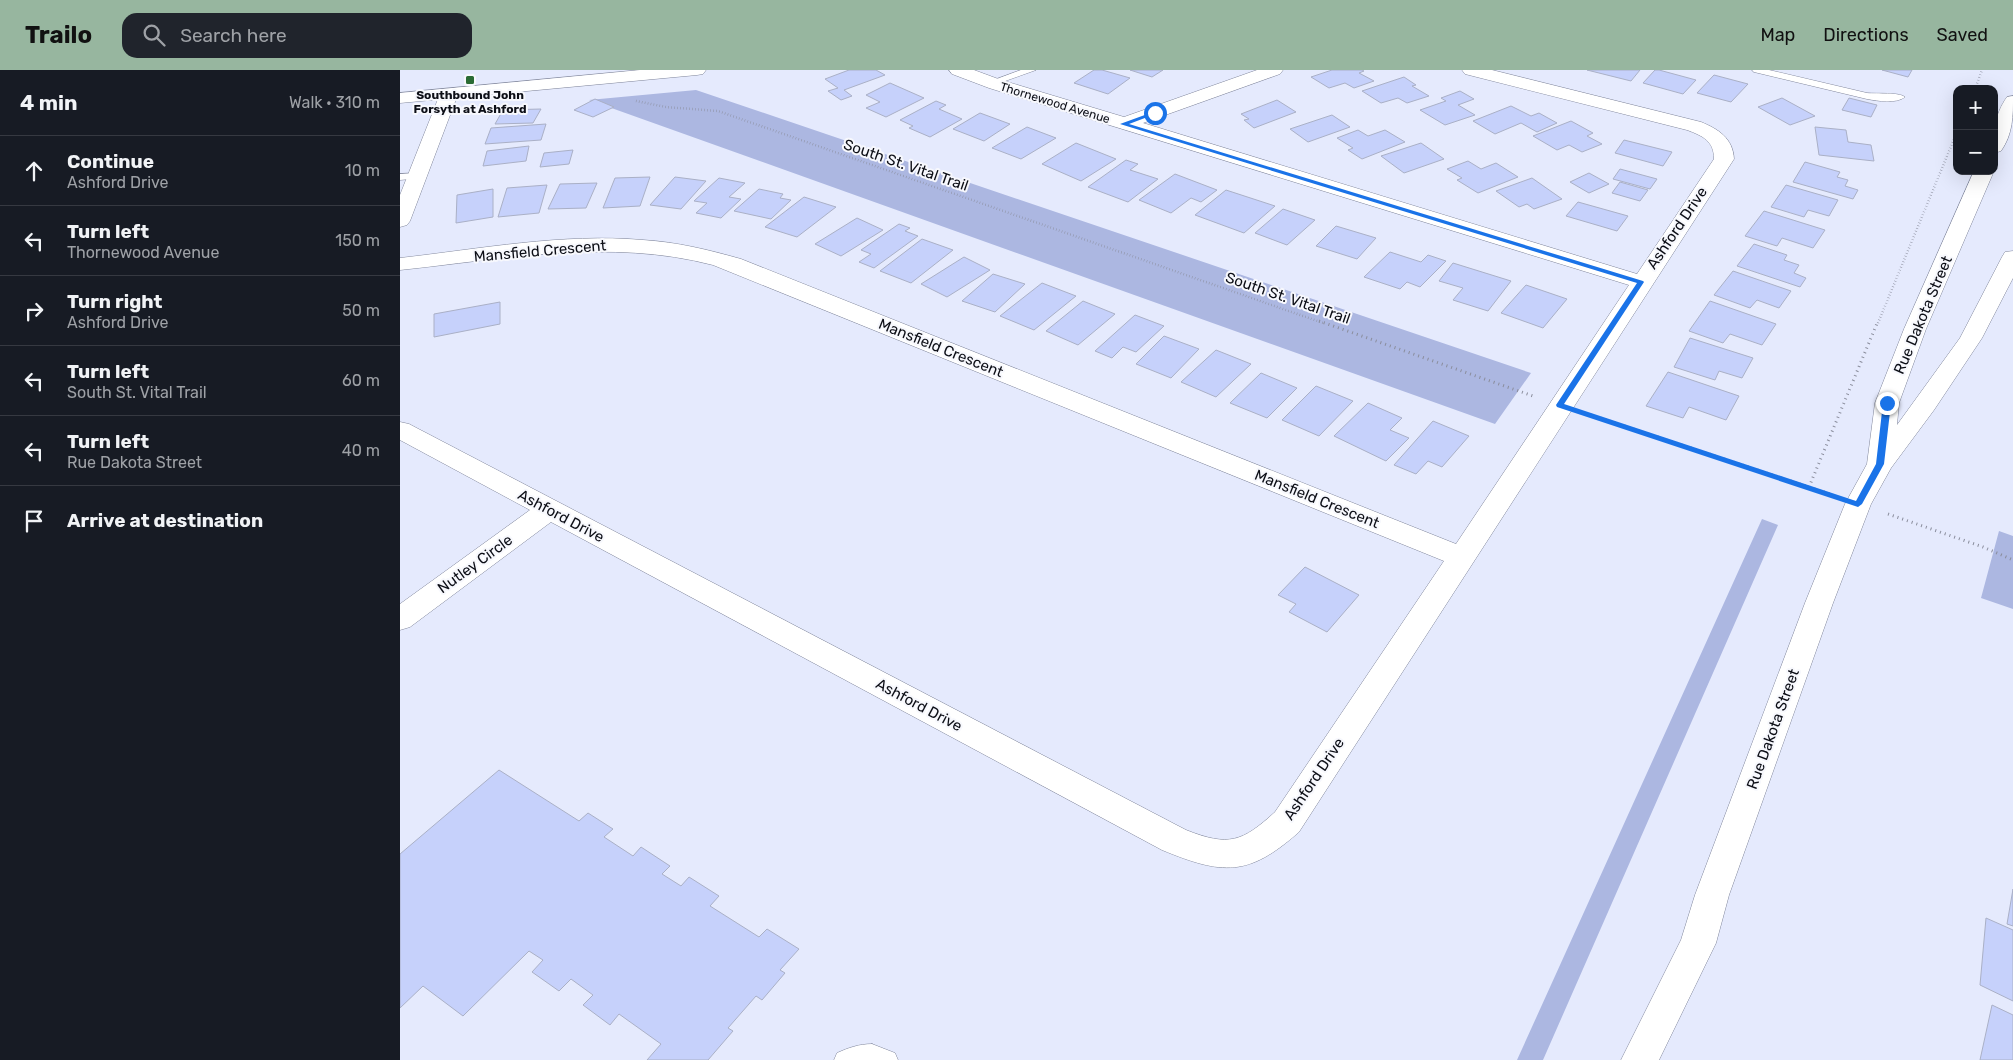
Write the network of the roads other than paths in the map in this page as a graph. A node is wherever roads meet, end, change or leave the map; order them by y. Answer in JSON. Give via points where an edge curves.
{"nodes":[{"id":1,"x":958,"y":70,"type":"edge"},
{"id":2,"x":1032,"y":70,"type":"edge"},
{"id":3,"x":1274,"y":70,"type":"edge"},
{"id":4,"x":1472,"y":70,"type":"edge"},
{"id":5,"x":1757,"y":70,"type":"edge"},
{"id":6,"x":688,"y":71,"type":"edge"},
{"id":7,"x":991,"y":83,"type":"junction"},
{"id":8,"x":449,"y":94,"type":"junction"},
{"id":9,"x":1900,"y":97,"type":"dead end"},
{"id":10,"x":400,"y":98,"type":"edge"},
{"id":11,"x":2013,"y":101,"type":"edge"},
{"id":12,"x":1123,"y":124,"type":"junction"},
{"id":13,"x":1998,"y":137,"type":"edge"},
{"id":14,"x":1982,"y":175,"type":"edge"},
{"id":15,"x":409,"y":176,"type":"edge"},
{"id":16,"x":400,"y":221,"type":"edge"},
{"id":17,"x":2013,"y":257,"type":"edge"},
{"id":18,"x":400,"y":264,"type":"edge"},
{"id":19,"x":1641,"y":282,"type":"junction"},
{"id":20,"x":400,"y":430,"type":"edge"},
{"id":21,"x":1880,"y":464,"type":"junction"},
{"id":22,"x":549,"y":510,"type":"junction"},
{"id":23,"x":1461,"y":557,"type":"junction"},
{"id":24,"x":400,"y":618,"type":"edge"},
{"id":25,"x":1672,"y":996,"type":"junction"},
{"id":26,"x":844,"y":1060,"type":"edge"},
{"id":27,"x":888,"y":1060,"type":"edge"},
{"id":28,"x":1640,"y":1060,"type":"edge"},
{"id":29,"x":1660,"y":1060,"type":"edge"}],
"edges":[{"from":1,"to":7,"type":"street","name":"Thornewood Avenue"},
{"from":2,"to":7,"type":"lane"},
{"from":3,"to":12,"type":"street"},
{"from":4,"to":19,"type":"street","name":"Ashford Drive","via":[[1694,126],[1718,139],[1725,151],[1724,159]]},
{"from":5,"to":9,"type":"lane","via":[[1867,96]]},
{"from":6,"to":8,"type":"street"},
{"from":7,"to":12,"type":"street","name":"Thornewood Avenue"},
{"from":8,"to":10,"type":"street"},
{"from":8,"to":15,"type":"street"},
{"from":11,"to":13,"type":"street"},
{"from":12,"to":19,"type":"street","name":"Thornewood Avenue"},
{"from":14,"to":21,"type":"street","name":"Rue Dakota Street","via":[[1915,329],[1887,403]]},
{"from":15,"to":16,"type":"street"},
{"from":17,"to":21,"type":"street","name":"Rue Dakota Street","via":[[1971,338]]},
{"from":18,"to":23,"type":"street","name":"Mansfield Crescent","via":[[589,245],[653,247],[713,258]]},
{"from":19,"to":23,"type":"street","name":"Ashford Drive"},
{"from":20,"to":22,"type":"street","name":"Ashford Drive"},
{"from":21,"to":25,"type":"street","name":"Rue Dakota Street","via":[[1858,504],[1715,886],[1698,943]]},
{"from":22,"to":23,"type":"street","name":"Ashford Drive","via":[[1174,840],[1200,851],[1229,854],[1252,850],[1287,822]]},
{"from":22,"to":24,"type":"street","name":"Nutley Circle"},
{"from":25,"to":28,"type":"street","name":"Rue Dakota Street"},
{"from":25,"to":29,"type":"street","name":"Rue Dakota Street"},
{"from":26,"to":27,"type":"lane","via":[[853,1055],[879,1054]]}]}
